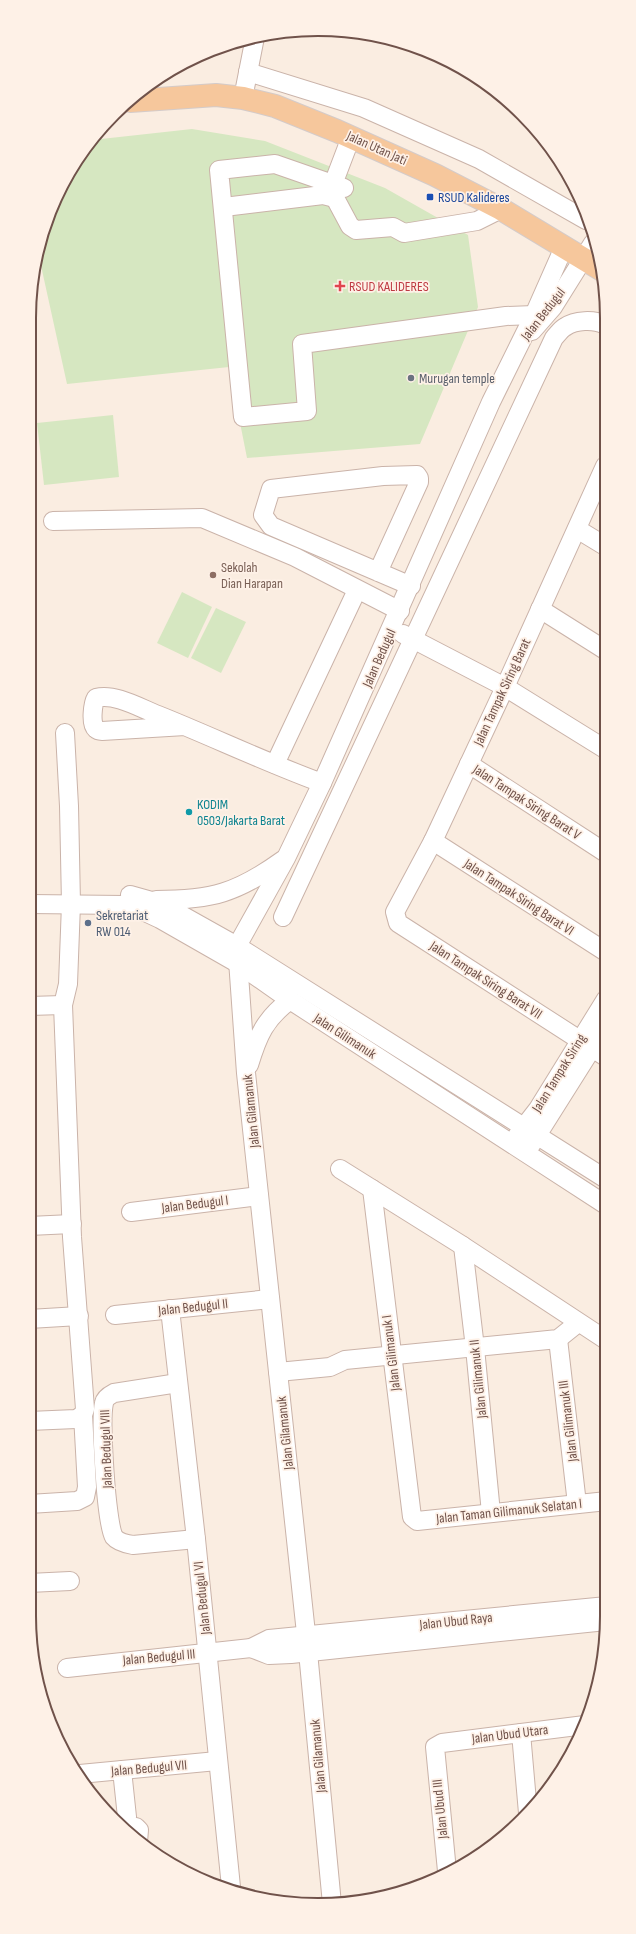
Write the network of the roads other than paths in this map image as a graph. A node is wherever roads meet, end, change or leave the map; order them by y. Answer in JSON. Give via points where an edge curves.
{"nodes":[{"id":1,"x":254,"y":44,"type":"edge"},
{"id":2,"x":248,"y":72,"type":"junction"},
{"id":3,"x":243,"y":98,"type":"junction"},
{"id":4,"x":140,"y":99,"type":"edge"},
{"id":5,"x":357,"y":139,"type":"junction"},
{"id":6,"x":338,"y":190,"type":"junction"},
{"id":7,"x":224,"y":206,"type":"junction"},
{"id":8,"x":501,"y":208,"type":"junction"},
{"id":9,"x":582,"y":218,"type":"edge"},
{"id":10,"x":564,"y":248,"type":"junction"},
{"id":11,"x":588,"y":250,"type":"edge"},
{"id":12,"x":534,"y":315,"type":"junction"},
{"id":13,"x":600,"y":323,"type":"edge"},
{"id":14,"x":516,"y":349,"type":"junction"},
{"id":15,"x":600,"y":477,"type":"edge"},
{"id":16,"x":53,"y":521,"type":"dead end"},
{"id":17,"x":576,"y":529,"type":"junction"},
{"id":18,"x":600,"y":543,"type":"edge"},
{"id":19,"x":378,"y":572,"type":"junction"},
{"id":20,"x":411,"y":586,"type":"junction"},
{"id":21,"x":357,"y":590,"type":"junction"},
{"id":22,"x":540,"y":609,"type":"junction"},
{"id":23,"x":400,"y":611,"type":"junction"},
{"id":24,"x":392,"y":629,"type":"junction"},
{"id":25,"x":413,"y":640,"type":"junction"},
{"id":26,"x":600,"y":647,"type":"edge"},
{"id":27,"x":506,"y":687,"type":"junction"},
{"id":28,"x":185,"y":726,"type":"dead end"},
{"id":29,"x":65,"y":733,"type":"dead end"},
{"id":30,"x":600,"y":746,"type":"edge"},
{"id":31,"x":275,"y":764,"type":"junction"},
{"id":32,"x":469,"y":764,"type":"junction"},
{"id":33,"x":322,"y":783,"type":"junction"},
{"id":34,"x":433,"y":841,"type":"junction"},
{"id":35,"x":600,"y":849,"type":"edge"},
{"id":36,"x":286,"y":858,"type":"junction"},
{"id":37,"x":36,"y":897,"type":"edge"},
{"id":38,"x":71,"y":900,"type":"junction"},
{"id":39,"x":114,"y":900,"type":"junction"},
{"id":40,"x":147,"y":900,"type":"junction"},
{"id":41,"x":36,"y":903,"type":"edge"},
{"id":42,"x":283,"y":917,"type":"dead end"},
{"id":43,"x":395,"y":917,"type":"joint"},
{"id":44,"x":600,"y":948,"type":"edge"},
{"id":45,"x":237,"y":954,"type":"junction"},
{"id":46,"x":290,"y":1000,"type":"junction"},
{"id":47,"x":63,"y":1005,"type":"junction"},
{"id":48,"x":36,"y":1006,"type":"edge"},
{"id":49,"x":600,"y":1020,"type":"edge"},
{"id":50,"x":600,"y":1036,"type":"edge"},
{"id":51,"x":592,"y":1049,"type":"edge"},
{"id":52,"x":246,"y":1073,"type":"junction"},
{"id":53,"x":531,"y":1131,"type":"junction"},
{"id":54,"x":518,"y":1149,"type":"junction"},
{"id":55,"x":340,"y":1168,"type":"dead end"},
{"id":56,"x":600,"y":1175,"type":"edge"},
{"id":57,"x":372,"y":1189,"type":"junction"},
{"id":58,"x":259,"y":1196,"type":"junction"},
{"id":59,"x":600,"y":1201,"type":"edge"},
{"id":60,"x":131,"y":1212,"type":"dead end"},
{"id":61,"x":72,"y":1224,"type":"junction"},
{"id":62,"x":36,"y":1226,"type":"edge"},
{"id":63,"x":463,"y":1246,"type":"junction"},
{"id":64,"x":270,"y":1299,"type":"junction"},
{"id":65,"x":170,"y":1309,"type":"junction"},
{"id":66,"x":116,"y":1315,"type":"dead end"},
{"id":67,"x":79,"y":1316,"type":"junction"},
{"id":68,"x":36,"y":1319,"type":"edge"},
{"id":69,"x":578,"y":1322,"type":"junction"},
{"id":70,"x":600,"y":1336,"type":"edge"},
{"id":71,"x":558,"y":1339,"type":"junction"},
{"id":72,"x":475,"y":1348,"type":"junction"},
{"id":73,"x":391,"y":1356,"type":"junction"},
{"id":74,"x":278,"y":1366,"type":"junction"},
{"id":75,"x":178,"y":1383,"type":"junction"},
{"id":76,"x":83,"y":1415,"type":"junction"},
{"id":77,"x":36,"y":1421,"type":"edge"},
{"id":78,"x":600,"y":1502,"type":"edge"},
{"id":79,"x":36,"y":1504,"type":"edge"},
{"id":80,"x":577,"y":1504,"type":"junction"},
{"id":81,"x":491,"y":1512,"type":"junction"},
{"id":82,"x":412,"y":1518,"type":"joint"},
{"id":83,"x":196,"y":1539,"type":"junction"},
{"id":84,"x":70,"y":1581,"type":"dead end"},
{"id":85,"x":36,"y":1583,"type":"edge"},
{"id":86,"x":600,"y":1607,"type":"edge"},
{"id":87,"x":600,"y":1622,"type":"edge"},
{"id":88,"x":307,"y":1644,"type":"junction"},
{"id":89,"x":207,"y":1653,"type":"junction"},
{"id":90,"x":67,"y":1668,"type":"dead end"},
{"id":91,"x":578,"y":1726,"type":"edge"},
{"id":92,"x":521,"y":1733,"type":"junction"},
{"id":93,"x":435,"y":1747,"type":"joint"},
{"id":94,"x":217,"y":1761,"type":"junction"},
{"id":95,"x":122,"y":1770,"type":"junction"},
{"id":96,"x":84,"y":1774,"type":"edge"},
{"id":97,"x":527,"y":1805,"type":"edge"},
{"id":98,"x":123,"y":1819,"type":"edge"},
{"id":99,"x":125,"y":1821,"type":"edge"},
{"id":100,"x":139,"y":1834,"type":"edge"},
{"id":101,"x":451,"y":1865,"type":"edge"},
{"id":102,"x":231,"y":1884,"type":"edge"},
{"id":103,"x":331,"y":1897,"type":"edge"}],
"edges":[{"from":1,"to":2,"type":"street"},
{"from":2,"to":3,"type":"street"},
{"from":2,"to":9,"type":"street","via":[[364,108],[479,159]]},
{"from":3,"to":4,"type":"main road","name":"Jalan Utan Jati","via":[[216,95]]},
{"from":3,"to":5,"type":"main road","name":"Jalan Utan Jati","via":[[275,106]]},
{"from":5,"to":6,"type":"street"},
{"from":5,"to":8,"type":"main road","name":"Jalan Utan Jati"},
{"from":6,"to":7,"type":"street","via":[[323,195]]},
{"from":6,"to":7,"type":"street","via":[[275,164],[220,170]]},
{"from":6,"to":8,"type":"street","via":[[350,226],[356,230],[393,227],[404,233],[477,221]]},
{"from":7,"to":12,"type":"street","via":[[243,417],[308,411],[302,344],[506,316]]},
{"from":8,"to":10,"type":"main road","name":"Jalan Utan Jati"},
{"from":10,"to":11,"type":"main road","name":"Jalan Utan Jati"},
{"from":10,"to":12,"type":"street","name":"Jalan Bedugul"},
{"from":11,"to":14,"type":"street","name":"Jalan Bedugul","via":[[552,307]]},
{"from":12,"to":14,"type":"street","name":"Jalan Bedugul"},
{"from":13,"to":25,"type":"street","via":[[582,321],[565,326],[554,338]]},
{"from":14,"to":20,"type":"street","name":"Jalan Bedugul"},
{"from":15,"to":17,"type":"street","name":"Jalan Tampak Siring Barat"},
{"from":16,"to":21,"type":"street","via":[[202,518],[295,557]]},
{"from":17,"to":18,"type":"street"},
{"from":17,"to":22,"type":"street","name":"Jalan Tampak Siring Barat"},
{"from":19,"to":19,"type":"street","via":[[271,526],[263,515],[271,489],[383,476],[417,475],[419,482]]},
{"from":19,"to":20,"type":"street"},
{"from":20,"to":23,"type":"street","name":"Jalan Bedugul"},
{"from":21,"to":23,"type":"street"},
{"from":21,"to":31,"type":"street"},
{"from":22,"to":26,"type":"street"},
{"from":22,"to":27,"type":"street","name":"Jalan Tampak Siring Barat"},
{"from":23,"to":24,"type":"street","name":"Jalan Bedugul"},
{"from":24,"to":25,"type":"street"},
{"from":24,"to":33,"type":"street","name":"Jalan Bedugul"},
{"from":25,"to":27,"type":"street"},
{"from":25,"to":42,"type":"street"},
{"from":27,"to":30,"type":"street"},
{"from":27,"to":32,"type":"street","name":"Jalan Tampak Siring Barat"},
{"from":28,"to":31,"type":"street"},
{"from":29,"to":38,"type":"street"},
{"from":31,"to":33,"type":"street"},
{"from":32,"to":34,"type":"street","name":"Jalan Tampak Siring Barat"},
{"from":32,"to":35,"type":"street","name":"Jalan Tampak Siring Barat V"},
{"from":33,"to":36,"type":"street","name":"Jalan Bedugul"},
{"from":34,"to":43,"type":"street","name":"Jalan Tampak Siring Barat","via":[[395,912]]},
{"from":34,"to":44,"type":"street","name":"Jalan Tampak Siring Barat VI"},
{"from":36,"to":40,"type":"street","via":[[249,883],[223,894],[195,899]]},
{"from":36,"to":45,"type":"street","name":"Jalan Bedugul"},
{"from":37,"to":38,"type":"street"},
{"from":38,"to":39,"type":"street","name":"Jalan Gilimanuk"},
{"from":38,"to":41,"type":"street"},
{"from":38,"to":47,"type":"street","via":[[68,984]]},
{"from":39,"to":40,"type":"street","name":"Jalan Gilimanuk","via":[[130,895]]},
{"from":39,"to":45,"type":"street","name":"Jalan Gilimanuk"},
{"from":40,"to":45,"type":"street","name":"Jalan Gilimanuk","via":[[162,904],[180,914]]},
{"from":43,"to":51,"type":"street","name":"Jalan Tampak Siring Barat VII","via":[[398,923]]},
{"from":45,"to":46,"type":"street","name":"Jalan Gilimanuk"},
{"from":45,"to":52,"type":"street","name":"Jalan Gilamanuk"},
{"from":45,"to":53,"type":"street","name":"Jalan Gilimanuk"},
{"from":46,"to":52,"type":"street","via":[[265,1024]]},
{"from":46,"to":54,"type":"street","name":"Jalan Gilimanuk"},
{"from":47,"to":48,"type":"street"},
{"from":47,"to":61,"type":"street"},
{"from":49,"to":51,"type":"street","name":"Jalan Tampak Siring"},
{"from":50,"to":51,"type":"street","name":"Jalan Tampak Siring"},
{"from":51,"to":53,"type":"street","name":"Jalan Tampak Siring","via":[[538,1109]]},
{"from":52,"to":58,"type":"street","name":"Jalan Gilamanuk"},
{"from":53,"to":54,"type":"street","name":"Jalan Tampak Siring"},
{"from":53,"to":56,"type":"street","name":"Jalan Gilimanuk"},
{"from":54,"to":59,"type":"street","name":"Jalan Gilimanuk"},
{"from":55,"to":57,"type":"street"},
{"from":57,"to":63,"type":"street"},
{"from":57,"to":73,"type":"street","name":"Jalan Gilimanuk I"},
{"from":58,"to":60,"type":"street","name":"Jalan Bedugul I"},
{"from":58,"to":64,"type":"street","name":"Jalan Gilamanuk"},
{"from":61,"to":62,"type":"street"},
{"from":61,"to":67,"type":"street"},
{"from":63,"to":69,"type":"street"},
{"from":63,"to":72,"type":"street","name":"Jalan Gilimanuk II"},
{"from":64,"to":65,"type":"street","name":"Jalan Bedugul II"},
{"from":64,"to":74,"type":"street","name":"Jalan Gilamanuk"},
{"from":65,"to":66,"type":"street","name":"Jalan Bedugul II"},
{"from":65,"to":75,"type":"street","name":"Jalan Bedugul VI"},
{"from":67,"to":68,"type":"street"},
{"from":67,"to":76,"type":"street","via":[[85,1409]]},
{"from":69,"to":70,"type":"street"},
{"from":69,"to":71,"type":"street"},
{"from":71,"to":72,"type":"street"},
{"from":71,"to":80,"type":"street","name":"Jalan Gilimanuk III"},
{"from":72,"to":73,"type":"street"},
{"from":72,"to":81,"type":"street","name":"Jalan Gilimanuk II"},
{"from":73,"to":74,"type":"street","via":[[345,1360],[328,1356]]},
{"from":73,"to":82,"type":"street","name":"Jalan Gilimanuk I"},
{"from":74,"to":88,"type":"street","name":"Jalan Gilamanuk"},
{"from":75,"to":83,"type":"street","name":"Jalan Bedugul VI"},
{"from":75,"to":83,"type":"street","name":"Jalan Bedugul VIII","via":[[114,1393],[107,1397],[104,1403],[103,1430],[108,1503],[114,1537],[124,1543],[133,1545]]},
{"from":76,"to":77,"type":"street","via":[[76,1419]]},
{"from":76,"to":79,"type":"street","via":[[87,1487],[85,1497],[77,1501]]},
{"from":78,"to":80,"type":"street","name":"Jalan Taman Gilimanuk Selatan I"},
{"from":80,"to":81,"type":"street","name":"Jalan Taman Gilimanuk Selatan I"},
{"from":81,"to":82,"type":"street","name":"Jalan Taman Gilimanuk Selatan I","via":[[417,1521]]},
{"from":83,"to":89,"type":"street","name":"Jalan Bedugul VI"},
{"from":84,"to":85,"type":"street"},
{"from":86,"to":88,"type":"street","name":"Jalan Ubud Raya"},
{"from":87,"to":88,"type":"street","name":"Jalan Ubud Raya"},
{"from":88,"to":89,"type":"street","name":"Jalan Bedugul III","via":[[269,1639],[251,1648]]},
{"from":88,"to":103,"type":"street","name":"Jalan Gilamanuk"},
{"from":89,"to":90,"type":"street","name":"Jalan Bedugul III"},
{"from":89,"to":94,"type":"street","name":"Jalan Bedugul VI"},
{"from":91,"to":92,"type":"street","name":"Jalan Ubud Utara"},
{"from":92,"to":93,"type":"street","name":"Jalan Ubud Utara","via":[[442,1743]]},
{"from":92,"to":97,"type":"street"},
{"from":93,"to":101,"type":"street","name":"Jalan Ubud III"},
{"from":94,"to":95,"type":"street","name":"Jalan Bedugul VII"},
{"from":94,"to":102,"type":"street","name":"Jalan Bedugul VI"},
{"from":95,"to":96,"type":"street","name":"Jalan Bedugul VII"},
{"from":95,"to":98,"type":"street"},
{"from":99,"to":100,"type":"street","via":[[136,1826]]}]}
